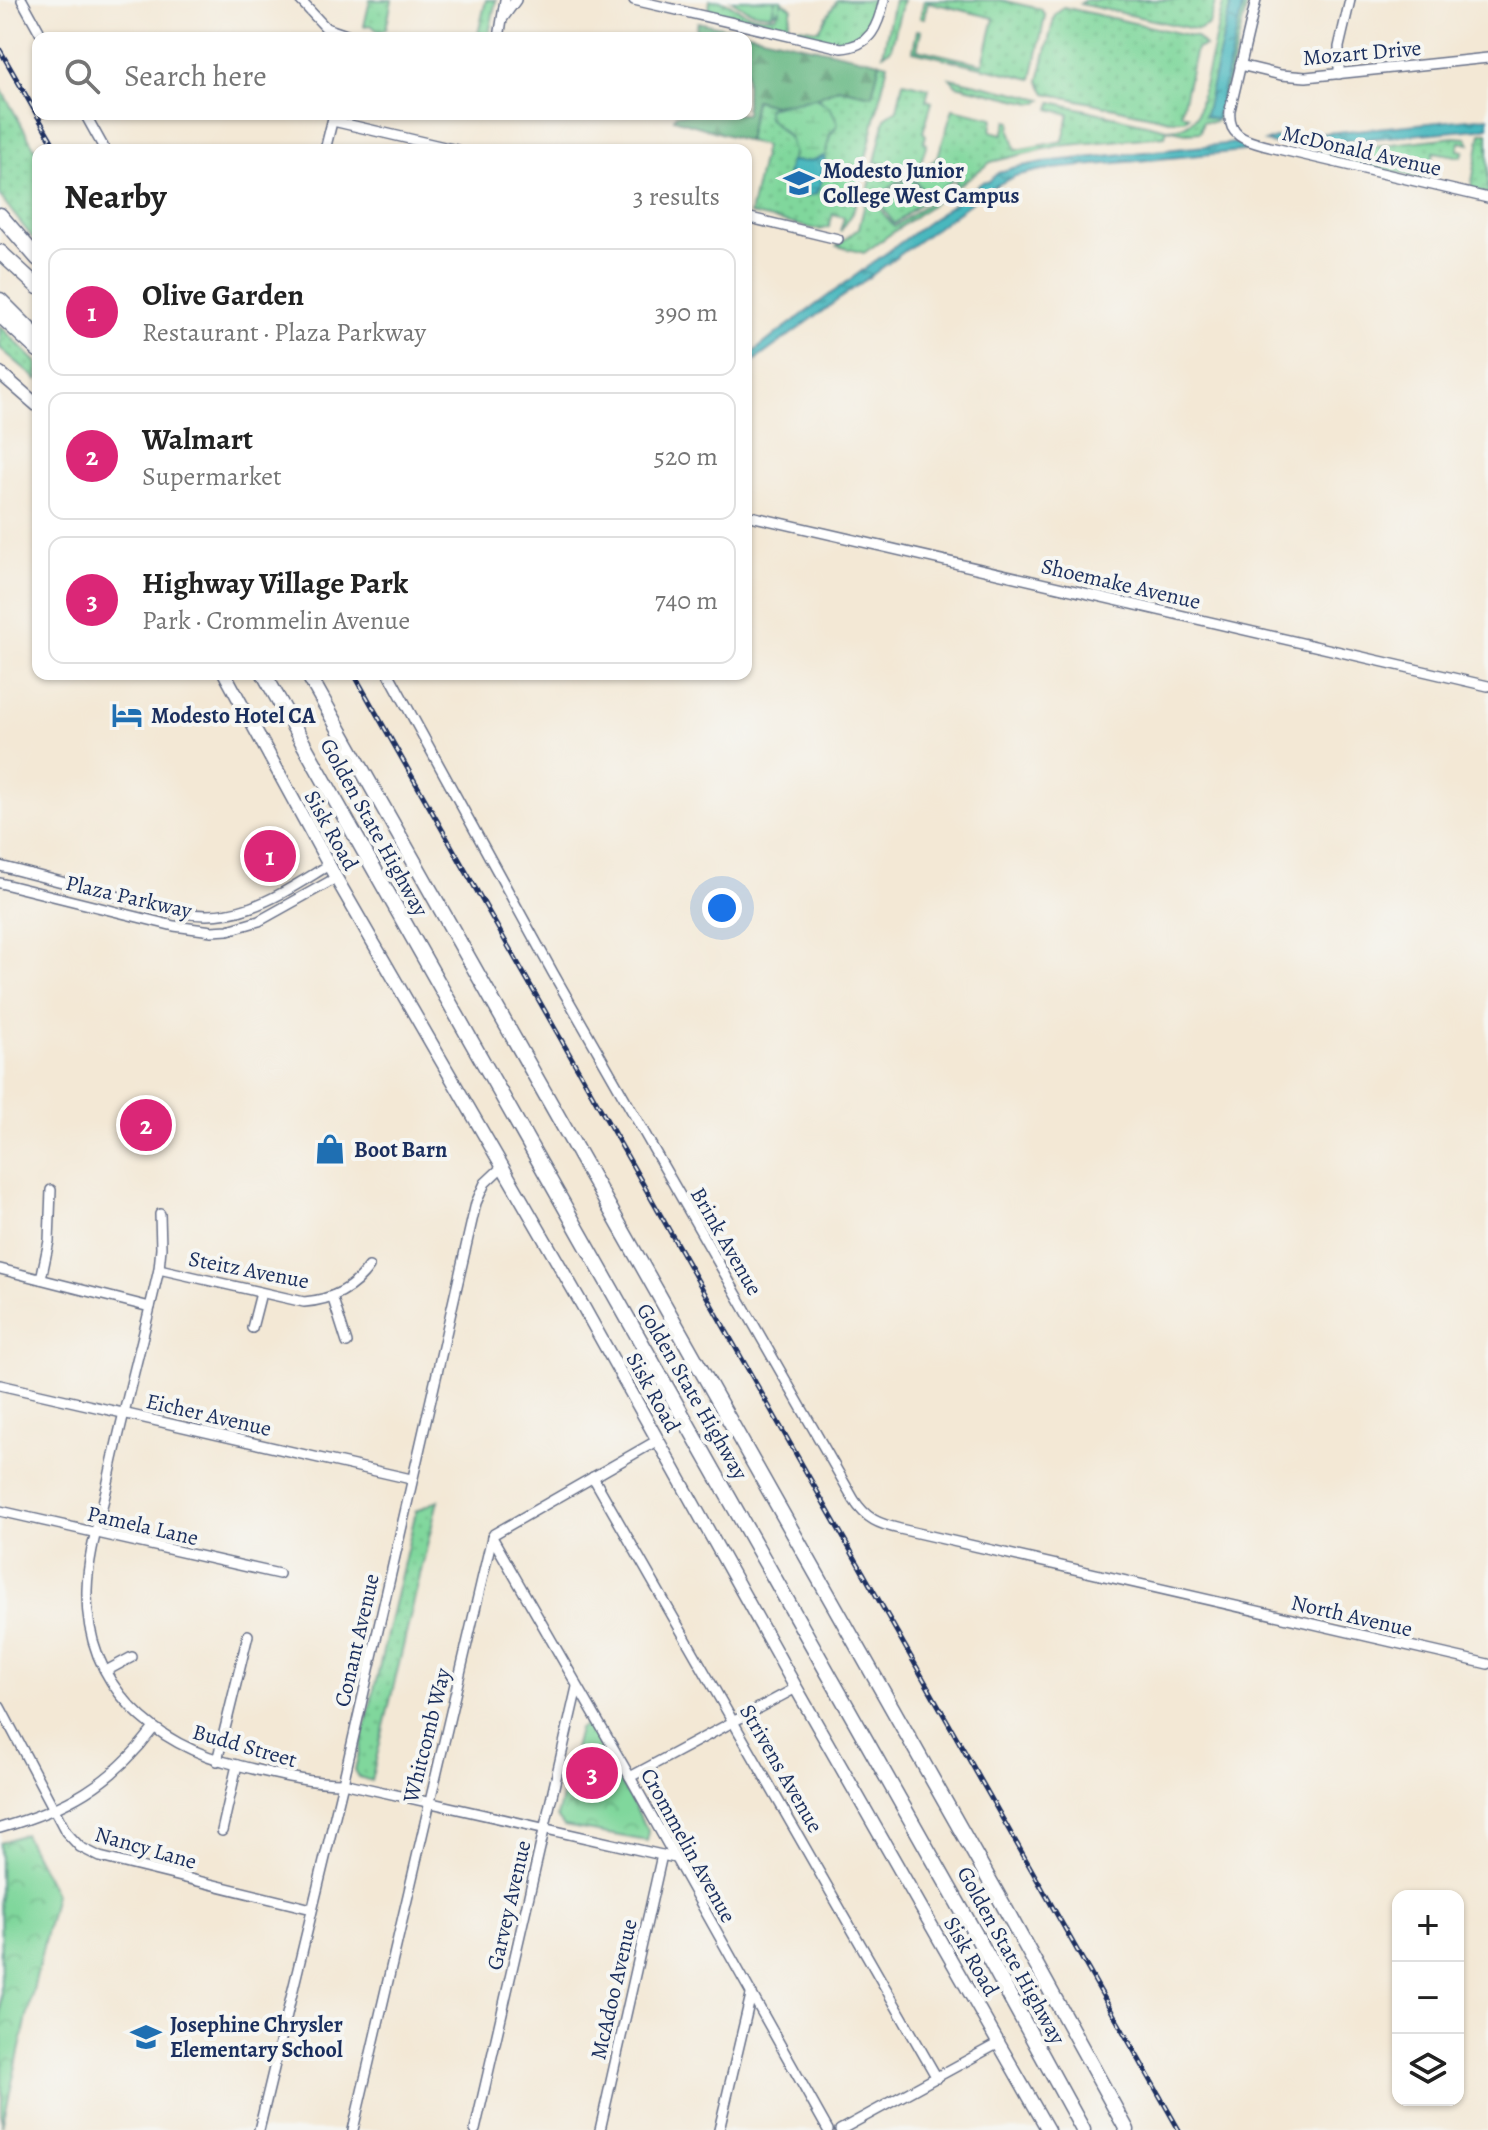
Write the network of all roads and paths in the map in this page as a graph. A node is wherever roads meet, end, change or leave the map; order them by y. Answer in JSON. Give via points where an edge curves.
{"nodes":[{"id":1,"x":22,"y":0,"type":"edge"},
{"id":2,"x":300,"y":0,"type":"edge"},
{"id":3,"x":505,"y":0,"type":"edge"},
{"id":4,"x":516,"y":0,"type":"edge"},
{"id":5,"x":634,"y":0,"type":"edge"},
{"id":6,"x":884,"y":0,"type":"edge"},
{"id":7,"x":1256,"y":0,"type":"edge"},
{"id":8,"x":1350,"y":0,"type":"edge"},
{"id":9,"x":503,"y":18,"type":"junction"},
{"id":10,"x":40,"y":32,"type":"edge"},
{"id":11,"x":337,"y":32,"type":"edge"},
{"id":12,"x":500,"y":32,"type":"edge"},
{"id":13,"x":1488,"y":58,"type":"edge"},
{"id":14,"x":1240,"y":65,"type":"junction"},
{"id":15,"x":1339,"y":74,"type":"junction"},
{"id":16,"x":88,"y":120,"type":"edge"},
{"id":17,"x":332,"y":120,"type":"edge"},
{"id":18,"x":344,"y":120,"type":"edge"},
{"id":19,"x":102,"y":144,"type":"edge"},
{"id":20,"x":326,"y":144,"type":"edge"},
{"id":21,"x":434,"y":144,"type":"edge"},
{"id":22,"x":1488,"y":198,"type":"edge"},
{"id":23,"x":0,"y":215,"type":"edge"},
{"id":24,"x":752,"y":218,"type":"edge"},
{"id":25,"x":838,"y":239,"type":"dead end"},
{"id":26,"x":0,"y":252,"type":"edge"},
{"id":27,"x":32,"y":252,"type":"edge"},
{"id":28,"x":32,"y":281,"type":"edge"},
{"id":29,"x":0,"y":300,"type":"edge"},
{"id":30,"x":0,"y":315,"type":"edge"},
{"id":31,"x":32,"y":332,"type":"edge"},
{"id":32,"x":32,"y":344,"type":"edge"},
{"id":33,"x":0,"y":373,"type":"edge"},
{"id":34,"x":32,"y":401,"type":"edge"},
{"id":35,"x":752,"y":516,"type":"edge"},
{"id":36,"x":228,"y":680,"type":"edge"},
{"id":37,"x":267,"y":680,"type":"edge"},
{"id":38,"x":311,"y":680,"type":"edge"},
{"id":39,"x":392,"y":680,"type":"edge"},
{"id":40,"x":1488,"y":686,"type":"edge"},
{"id":41,"x":329,"y":865,"type":"junction"},
{"id":42,"x":0,"y":866,"type":"edge"},
{"id":43,"x":336,"y":878,"type":"junction"},
{"id":44,"x":0,"y":883,"type":"edge"},
{"id":45,"x":503,"y":1166,"type":"junction"},
{"id":46,"x":51,"y":1190,"type":"dead end"},
{"id":47,"x":160,"y":1214,"type":"dead end"},
{"id":48,"x":369,"y":1267,"type":"dead end"},
{"id":49,"x":0,"y":1269,"type":"edge"},
{"id":50,"x":159,"y":1269,"type":"junction"},
{"id":51,"x":41,"y":1279,"type":"junction"},
{"id":52,"x":261,"y":1293,"type":"junction"},
{"id":53,"x":332,"y":1296,"type":"junction"},
{"id":54,"x":150,"y":1307,"type":"junction"},
{"id":55,"x":252,"y":1328,"type":"dead end"},
{"id":56,"x":347,"y":1343,"type":"dead end"},
{"id":57,"x":0,"y":1385,"type":"edge"},
{"id":58,"x":122,"y":1413,"type":"junction"},
{"id":59,"x":658,"y":1440,"type":"junction"},
{"id":60,"x":593,"y":1477,"type":"junction"},
{"id":61,"x":411,"y":1479,"type":"junction"},
{"id":62,"x":0,"y":1511,"type":"edge"},
{"id":63,"x":96,"y":1533,"type":"junction"},
{"id":64,"x":492,"y":1537,"type":"junction"},
{"id":65,"x":279,"y":1574,"type":"dead end"},
{"id":66,"x":1208,"y":1600,"type":"joint"},
{"id":67,"x":248,"y":1635,"type":"dead end"},
{"id":68,"x":132,"y":1657,"type":"dead end"},
{"id":69,"x":1488,"y":1664,"type":"edge"},
{"id":70,"x":106,"y":1671,"type":"junction"},
{"id":71,"x":577,"y":1687,"type":"junction"},
{"id":72,"x":796,"y":1688,"type":"junction"},
{"id":73,"x":0,"y":1707,"type":"edge"},
{"id":74,"x":734,"y":1719,"type":"junction"},
{"id":75,"x":153,"y":1729,"type":"junction"},
{"id":76,"x":217,"y":1761,"type":"junction"},
{"id":77,"x":237,"y":1765,"type":"junction"},
{"id":78,"x":630,"y":1777,"type":"junction"},
{"id":79,"x":343,"y":1783,"type":"junction"},
{"id":80,"x":428,"y":1802,"type":"junction"},
{"id":81,"x":53,"y":1811,"type":"junction"},
{"id":82,"x":0,"y":1828,"type":"edge"},
{"id":83,"x":543,"y":1829,"type":"junction"},
{"id":84,"x":222,"y":1831,"type":"dead end"},
{"id":85,"x":662,"y":1855,"type":"junction"},
{"id":86,"x":675,"y":1858,"type":"junction"},
{"id":87,"x":312,"y":1909,"type":"junction"},
{"id":88,"x":751,"y":1995,"type":"junction"},
{"id":89,"x":999,"y":2043,"type":"junction"},
{"id":90,"x":937,"y":2078,"type":"junction"},
{"id":91,"x":259,"y":2130,"type":"edge"},
{"id":92,"x":353,"y":2130,"type":"edge"},
{"id":93,"x":475,"y":2130,"type":"edge"},
{"id":94,"x":600,"y":2130,"type":"edge"},
{"id":95,"x":719,"y":2130,"type":"edge"},
{"id":96,"x":828,"y":2130,"type":"edge"},
{"id":97,"x":840,"y":2130,"type":"edge"},
{"id":98,"x":1048,"y":2130,"type":"edge"},
{"id":99,"x":1083,"y":2130,"type":"edge"},
{"id":100,"x":1127,"y":2130,"type":"edge"}],
"edges":[{"from":1,"to":10,"type":"street"},
{"from":2,"to":11,"type":"street","via":[[326,28]]},
{"from":3,"to":9,"type":"street"},
{"from":4,"to":9,"type":"street"},
{"from":5,"to":6,"type":"street","via":[[836,47],[866,41],[877,27]]},
{"from":7,"to":14,"type":"street"},
{"from":8,"to":15,"type":"street"},
{"from":9,"to":12,"type":"street"},
{"from":13,"to":15,"type":"street","name":"Mozart Drive"},
{"from":14,"to":15,"type":"street","name":"Mozart Drive","via":[[1295,77]]},
{"from":14,"to":22,"type":"street","name":"McDonald Avenue","via":[[1230,110],[1231,129],[1241,138]]},
{"from":16,"to":19,"type":"street"},
{"from":17,"to":20,"type":"street"},
{"from":18,"to":21,"type":"street"},
{"from":23,"to":27,"type":"highway"},
{"from":24,"to":25,"type":"street"},
{"from":26,"to":28,"type":"highway"},
{"from":29,"to":31,"type":"highway"},
{"from":30,"to":32,"type":"highway"},
{"from":33,"to":34,"type":"main road"},
{"from":35,"to":40,"type":"street","name":"Shoemake Avenue"},
{"from":36,"to":41,"type":"main road","name":"Sisk Road"},
{"from":37,"to":99,"type":"highway","name":"Golden State Highway"},
{"from":38,"to":100,"type":"highway","name":"Golden State Highway"},
{"from":39,"to":66,"type":"street","name":"Brink Avenue","via":[[860,1509],[885,1526]]},
{"from":41,"to":42,"type":"street","name":"Plaza Parkway","via":[[253,907],[207,916]]},
{"from":41,"to":43,"type":"main road","name":"Sisk Road"},
{"from":43,"to":44,"type":"street","name":"Plaza Parkway","via":[[259,921],[212,931]]},
{"from":43,"to":45,"type":"main road","name":"Sisk Road"},
{"from":45,"to":59,"type":"main road","name":"Sisk Road"},
{"from":45,"to":61,"type":"street","name":"Conant Avenue","via":[[485,1183],[476,1203]]},
{"from":46,"to":51,"type":"street"},
{"from":47,"to":50,"type":"street","name":"Budd Street"},
{"from":48,"to":53,"type":"street","name":"Steitz Avenue","via":[[353,1285]]},
{"from":49,"to":51,"type":"street"},
{"from":50,"to":52,"type":"street","name":"Steitz Avenue"},
{"from":50,"to":54,"type":"street","name":"Budd Street"},
{"from":51,"to":54,"type":"street"},
{"from":52,"to":53,"type":"street","name":"Steitz Avenue","via":[[304,1302]]},
{"from":52,"to":55,"type":"street"},
{"from":53,"to":56,"type":"street"},
{"from":54,"to":58,"type":"street","name":"Budd Street"},
{"from":57,"to":58,"type":"street","name":"Eicher Avenue"},
{"from":58,"to":61,"type":"street","name":"Eicher Avenue"},
{"from":58,"to":63,"type":"street","name":"Budd Street"},
{"from":59,"to":60,"type":"street"},
{"from":59,"to":72,"type":"main road","name":"Sisk Road"},
{"from":60,"to":64,"type":"street"},
{"from":60,"to":74,"type":"street","name":"Strivens Avenue"},
{"from":61,"to":79,"type":"street","name":"Conant Avenue"},
{"from":62,"to":63,"type":"street","name":"Pamela Lane"},
{"from":63,"to":65,"type":"street","name":"Pamela Lane"},
{"from":63,"to":70,"type":"street","name":"Budd Street","via":[[87,1602]]},
{"from":64,"to":71,"type":"street","name":"Crommelin Avenue"},
{"from":64,"to":80,"type":"street","name":"Whitcomb Way"},
{"from":66,"to":69,"type":"street","name":"North Avenue"},
{"from":67,"to":76,"type":"street"},
{"from":68,"to":70,"type":"street"},
{"from":70,"to":75,"type":"street","name":"Budd Street"},
{"from":71,"to":78,"type":"street","name":"Crommelin Avenue"},
{"from":71,"to":83,"type":"street","name":"Garvey Avenue"},
{"from":72,"to":74,"type":"street"},
{"from":72,"to":89,"type":"main road","name":"Sisk Road"},
{"from":73,"to":81,"type":"street","name":"Nancy Lane"},
{"from":74,"to":78,"type":"street"},
{"from":74,"to":90,"type":"street","name":"Strivens Avenue"},
{"from":75,"to":76,"type":"street","name":"Budd Street"},
{"from":75,"to":81,"type":"street","via":[[115,1771]]},
{"from":76,"to":77,"type":"street","name":"Budd Street"},
{"from":77,"to":79,"type":"street","name":"Budd Street","via":[[305,1781]]},
{"from":77,"to":84,"type":"street"},
{"from":78,"to":86,"type":"street","name":"Crommelin Avenue"},
{"from":79,"to":80,"type":"street","name":"Budd Street"},
{"from":79,"to":87,"type":"street","name":"Conant Avenue"},
{"from":80,"to":83,"type":"street","name":"Budd Street"},
{"from":80,"to":92,"type":"street","name":"Whitcomb Way"},
{"from":81,"to":82,"type":"street"},
{"from":81,"to":87,"type":"street","name":"Nancy Lane","via":[[72,1840],[89,1853]]},
{"from":83,"to":85,"type":"street","name":"Budd Street"},
{"from":83,"to":93,"type":"street","name":"Garvey Avenue"},
{"from":85,"to":86,"type":"street","name":"Budd Street"},
{"from":85,"to":94,"type":"street","name":"McAdoo Avenue"},
{"from":86,"to":88,"type":"street","name":"Crommelin Avenue"},
{"from":87,"to":91,"type":"street","name":"Conant Avenue"},
{"from":88,"to":95,"type":"street"},
{"from":88,"to":96,"type":"street","name":"Crommelin Avenue"},
{"from":89,"to":90,"type":"street"},
{"from":89,"to":98,"type":"main road","name":"Sisk Road"},
{"from":90,"to":97,"type":"street"}]}
